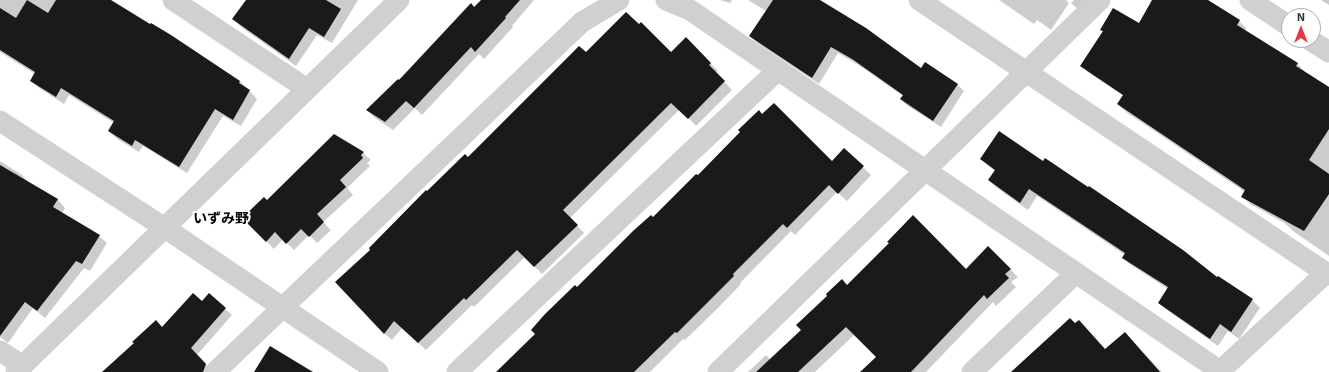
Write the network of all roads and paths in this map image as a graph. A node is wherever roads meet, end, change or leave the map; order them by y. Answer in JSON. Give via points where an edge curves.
{"nodes":[{"id":1,"x":173,"y":0,"type":"edge"},
{"id":2,"x":399,"y":0,"type":"edge"},
{"id":3,"x":619,"y":0,"type":"edge"},
{"id":4,"x":666,"y":0,"type":"edge"},
{"id":5,"x":919,"y":0,"type":"edge"},
{"id":6,"x":1100,"y":0,"type":"edge"},
{"id":7,"x":1250,"y":0,"type":"edge"},
{"id":8,"x":1281,"y":21,"type":"edge"},
{"id":9,"x":778,"y":70,"type":"junction"},
{"id":10,"x":1027,"y":72,"type":"junction"},
{"id":11,"x":307,"y":89,"type":"junction"},
{"id":12,"x":0,"y":121,"type":"edge"},
{"id":13,"x":926,"y":171,"type":"junction"},
{"id":14,"x":165,"y":228,"type":"junction"},
{"id":15,"x":1076,"y":273,"type":"junction"},
{"id":16,"x":1327,"y":274,"type":"edge"},
{"id":17,"x":282,"y":307,"type":"junction"},
{"id":18,"x":0,"y":351,"type":"edge"},
{"id":19,"x":19,"y":369,"type":"edge"},
{"id":20,"x":215,"y":372,"type":"edge"},
{"id":21,"x":378,"y":372,"type":"edge"},
{"id":22,"x":457,"y":372,"type":"edge"},
{"id":23,"x":718,"y":372,"type":"edge"},
{"id":24,"x":972,"y":372,"type":"edge"},
{"id":25,"x":1220,"y":372,"type":"edge"}],
"edges":[{"from":1,"to":11,"type":"street"},
{"from":2,"to":11,"type":"street"},
{"from":3,"to":17,"type":"street","via":[[582,22]]},
{"from":4,"to":9,"type":"street","via":[[690,10]]},
{"from":5,"to":10,"type":"street"},
{"from":6,"to":10,"type":"street"},
{"from":7,"to":8,"type":"street"},
{"from":9,"to":13,"type":"street"},
{"from":9,"to":22,"type":"street"},
{"from":10,"to":13,"type":"street"},
{"from":10,"to":16,"type":"street"},
{"from":11,"to":14,"type":"street"},
{"from":12,"to":14,"type":"street"},
{"from":13,"to":15,"type":"street"},
{"from":13,"to":23,"type":"street"},
{"from":14,"to":17,"type":"street"},
{"from":14,"to":19,"type":"street"},
{"from":15,"to":24,"type":"street"},
{"from":15,"to":25,"type":"street"},
{"from":16,"to":25,"type":"street"},
{"from":17,"to":20,"type":"street"},
{"from":17,"to":21,"type":"street"},
{"from":18,"to":19,"type":"street"}]}
